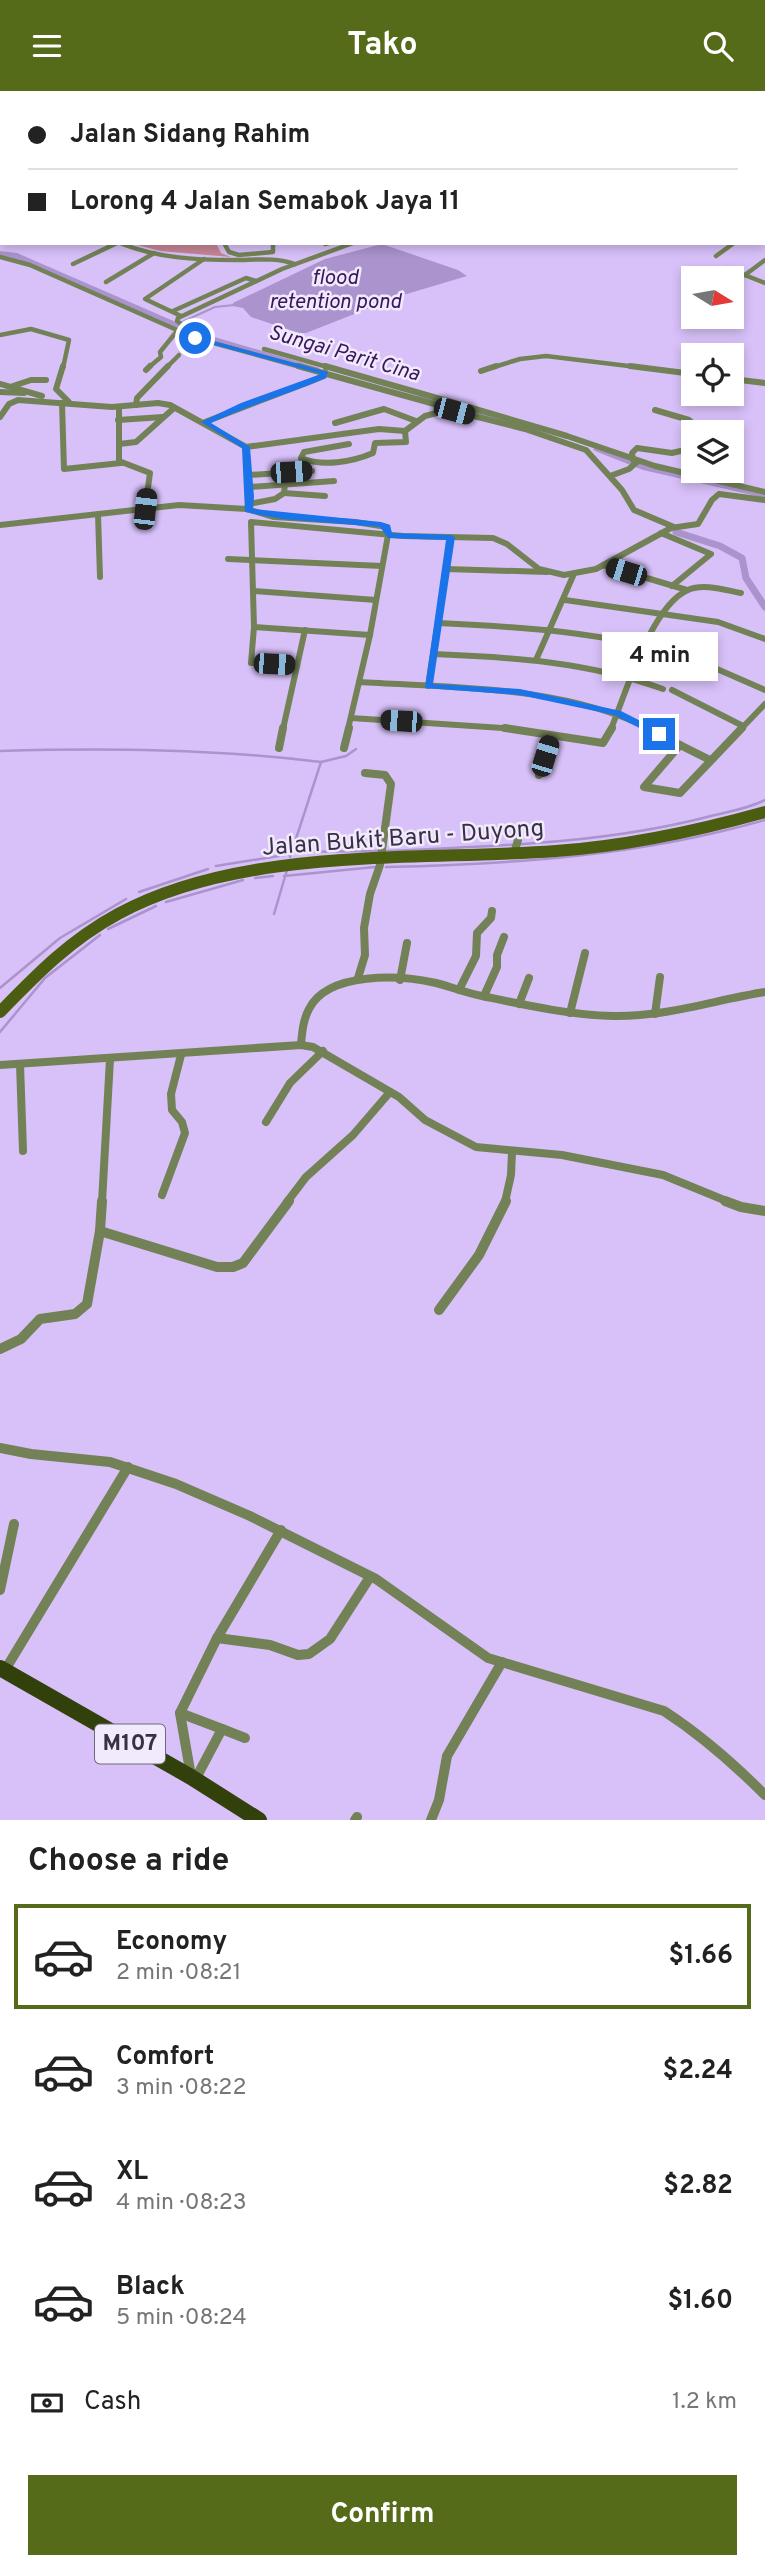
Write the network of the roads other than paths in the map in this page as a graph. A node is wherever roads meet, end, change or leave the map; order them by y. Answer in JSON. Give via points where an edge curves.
{"nodes":[{"id":1,"x":114,"y":245,"type":"edge"},
{"id":2,"x":125,"y":245,"type":"edge"},
{"id":3,"x":224,"y":245,"type":"edge"},
{"id":4,"x":274,"y":245,"type":"edge"},
{"id":5,"x":326,"y":245,"type":"edge"},
{"id":6,"x":347,"y":245,"type":"edge"},
{"id":7,"x":731,"y":245,"type":"edge"},
{"id":8,"x":329,"y":251,"type":"junction"},
{"id":9,"x":154,"y":253,"type":"junction"},
{"id":10,"x":716,"y":255,"type":"dead end"},
{"id":11,"x":0,"y":257,"type":"edge"},
{"id":12,"x":204,"y":259,"type":"junction"},
{"id":13,"x":765,"y":260,"type":"edge"},
{"id":14,"x":73,"y":264,"type":"dead end"},
{"id":15,"x":295,"y":264,"type":"junction"},
{"id":16,"x":745,"y":275,"type":"joint"},
{"id":17,"x":256,"y":281,"type":"junction"},
{"id":18,"x":106,"y":282,"type":"dead end"},
{"id":19,"x":765,"y":283,"type":"edge"},
{"id":20,"x":173,"y":311,"type":"junction"},
{"id":21,"x":181,"y":316,"type":"junction"},
{"id":22,"x":180,"y":329,"type":"junction"},
{"id":23,"x":0,"y":335,"type":"edge"},
{"id":24,"x":264,"y":349,"type":"dead end"},
{"id":25,"x":179,"y":355,"type":"dead end"},
{"id":26,"x":146,"y":370,"type":"dead end"},
{"id":27,"x":481,"y":371,"type":"dead end"},
{"id":28,"x":325,"y":372,"type":"junction"},
{"id":29,"x":681,"y":373,"type":"edge"},
{"id":30,"x":46,"y":380,"type":"dead end"},
{"id":31,"x":744,"y":380,"type":"edge"},
{"id":32,"x":765,"y":383,"type":"edge"},
{"id":33,"x":0,"y":384,"type":"edge"},
{"id":34,"x":13,"y":386,"type":"junction"},
{"id":35,"x":0,"y":392,"type":"edge"},
{"id":36,"x":27,"y":393,"type":"junction"},
{"id":37,"x":64,"y":401,"type":"junction"},
{"id":38,"x":136,"y":405,"type":"junction"},
{"id":39,"x":464,"y":406,"type":"junction"},
{"id":40,"x":119,"y":407,"type":"junction"},
{"id":41,"x":174,"y":408,"type":"junction"},
{"id":42,"x":655,"y":410,"type":"dead end"},
{"id":43,"x":449,"y":411,"type":"junction"},
{"id":44,"x":0,"y":417,"type":"edge"},
{"id":45,"x":163,"y":417,"type":"junction"},
{"id":46,"x":118,"y":420,"type":"junction"},
{"id":47,"x":687,"y":420,"type":"edge"},
{"id":48,"x":416,"y":421,"type":"junction"},
{"id":49,"x":205,"y":422,"type":"junction"},
{"id":50,"x":335,"y":423,"type":"dead end"},
{"id":51,"x":405,"y":431,"type":"junction"},
{"id":52,"x":119,"y":444,"type":"junction"},
{"id":53,"x":349,"y":444,"type":"dead end"},
{"id":54,"x":246,"y":447,"type":"junction"},
{"id":55,"x":681,"y":451,"type":"edge"},
{"id":56,"x":635,"y":462,"type":"junction"},
{"id":57,"x":121,"y":463,"type":"junction"},
{"id":58,"x":313,"y":471,"type":"dead end"},
{"id":59,"x":249,"y":475,"type":"junction"},
{"id":60,"x":613,"y":476,"type":"junction"},
{"id":61,"x":334,"y":481,"type":"dead end"},
{"id":62,"x":285,"y":484,"type":"junction"},
{"id":63,"x":250,"y":487,"type":"junction"},
{"id":64,"x":765,"y":492,"type":"edge"},
{"id":65,"x":284,"y":493,"type":"junction"},
{"id":66,"x":325,"y":496,"type":"dead end"},
{"id":67,"x":765,"y":500,"type":"edge"},
{"id":68,"x":248,"y":506,"type":"junction"},
{"id":69,"x":145,"y":509,"type":"junction"},
{"id":70,"x":98,"y":514,"type":"junction"},
{"id":71,"x":0,"y":525,"type":"edge"},
{"id":72,"x":674,"y":527,"type":"junction"},
{"id":73,"x":661,"y":533,"type":"junction"},
{"id":74,"x":388,"y":535,"type":"junction"},
{"id":75,"x":451,"y":537,"type":"junction"},
{"id":76,"x":229,"y":559,"type":"dead end"},
{"id":77,"x":252,"y":559,"type":"junction"},
{"id":78,"x":603,"y":565,"type":"junction"},
{"id":79,"x":382,"y":566,"type":"junction"},
{"id":80,"x":446,"y":569,"type":"junction"},
{"id":81,"x":547,"y":572,"type":"junction"},
{"id":82,"x":573,"y":576,"type":"junction"},
{"id":83,"x":100,"y":577,"type":"dead end"},
{"id":84,"x":672,"y":586,"type":"junction"},
{"id":85,"x":687,"y":590,"type":"junction"},
{"id":86,"x":253,"y":591,"type":"junction"},
{"id":87,"x":741,"y":593,"type":"dead end"},
{"id":88,"x":376,"y":600,"type":"junction"},
{"id":89,"x":565,"y":600,"type":"junction"},
{"id":90,"x":660,"y":614,"type":"junction"},
{"id":91,"x":438,"y":623,"type":"junction"},
{"id":92,"x":254,"y":627,"type":"junction"},
{"id":93,"x":551,"y":628,"type":"junction"},
{"id":94,"x":305,"y":630,"type":"junction"},
{"id":95,"x":370,"y":635,"type":"junction"},
{"id":96,"x":765,"y":639,"type":"edge"},
{"id":97,"x":646,"y":642,"type":"junction"},
{"id":98,"x":433,"y":654,"type":"junction"},
{"id":99,"x":689,"y":658,"type":"dead end"},
{"id":100,"x":536,"y":660,"type":"junction"},
{"id":101,"x":701,"y":661,"type":"dead end"},
{"id":102,"x":297,"y":666,"type":"junction"},
{"id":103,"x":634,"y":676,"type":"junction"},
{"id":104,"x":359,"y":682,"type":"junction"},
{"id":105,"x":428,"y":686,"type":"junction"},
{"id":106,"x":663,"y":689,"type":"dead end"},
{"id":107,"x":672,"y":690,"type":"dead end"},
{"id":108,"x":765,"y":690,"type":"edge"},
{"id":109,"x":765,"y":703,"type":"edge"},
{"id":110,"x":617,"y":713,"type":"junction"},
{"id":111,"x":351,"y":718,"type":"junction"},
{"id":112,"x":743,"y":726,"type":"junction"},
{"id":113,"x":551,"y":737,"type":"junction"},
{"id":114,"x":680,"y":745,"type":"junction"},
{"id":115,"x":279,"y":748,"type":"dead end"},
{"id":116,"x":344,"y":748,"type":"dead end"},
{"id":117,"x":710,"y":760,"type":"junction"},
{"id":118,"x":365,"y":773,"type":"dead end"},
{"id":119,"x":539,"y":775,"type":"dead end"},
{"id":120,"x":765,"y":811,"type":"edge"},
{"id":121,"x":381,"y":859,"type":"junction"},
{"id":122,"x":492,"y":911,"type":"dead end"},
{"id":123,"x":504,"y":937,"type":"dead end"},
{"id":124,"x":407,"y":943,"type":"dead end"},
{"id":125,"x":585,"y":953,"type":"dead end"},
{"id":126,"x":660,"y":977,"type":"dead end"},
{"id":127,"x":358,"y":978,"type":"junction"},
{"id":128,"x":529,"y":978,"type":"dead end"},
{"id":129,"x":400,"y":979,"type":"junction"},
{"id":130,"x":459,"y":989,"type":"junction"},
{"id":131,"x":765,"y":992,"type":"edge"},
{"id":132,"x":484,"y":996,"type":"junction"},
{"id":133,"x":519,"y":1004,"type":"junction"},
{"id":134,"x":0,"y":1012,"type":"edge"},
{"id":135,"x":570,"y":1013,"type":"junction"},
{"id":136,"x":656,"y":1014,"type":"junction"},
{"id":137,"x":301,"y":1045,"type":"junction"},
{"id":138,"x":323,"y":1051,"type":"junction"},
{"id":139,"x":181,"y":1055,"type":"junction"},
{"id":140,"x":110,"y":1059,"type":"junction"},
{"id":141,"x":20,"y":1064,"type":"junction"},
{"id":142,"x":0,"y":1065,"type":"edge"},
{"id":143,"x":390,"y":1092,"type":"junction"},
{"id":144,"x":266,"y":1122,"type":"dead end"},
{"id":145,"x":23,"y":1151,"type":"dead end"},
{"id":146,"x":512,"y":1151,"type":"junction"},
{"id":147,"x":162,"y":1195,"type":"dead end"},
{"id":148,"x":765,"y":1211,"type":"edge"},
{"id":149,"x":100,"y":1231,"type":"junction"},
{"id":150,"x":439,"y":1310,"type":"dead end"},
{"id":151,"x":0,"y":1349,"type":"edge"},
{"id":152,"x":0,"y":1448,"type":"edge"},
{"id":153,"x":128,"y":1467,"type":"junction"},
{"id":154,"x":14,"y":1524,"type":"dead end"},
{"id":155,"x":281,"y":1530,"type":"junction"},
{"id":156,"x":370,"y":1577,"type":"junction"},
{"id":157,"x":0,"y":1590,"type":"edge"},
{"id":158,"x":216,"y":1638,"type":"junction"},
{"id":159,"x":502,"y":1662,"type":"junction"},
{"id":160,"x":2,"y":1669,"type":"edge"},
{"id":161,"x":180,"y":1713,"type":"junction"},
{"id":162,"x":222,"y":1729,"type":"junction"},
{"id":163,"x":244,"y":1738,"type":"dead end"},
{"id":164,"x":193,"y":1779,"type":"junction"},
{"id":165,"x":765,"y":1794,"type":"edge"},
{"id":166,"x":259,"y":1820,"type":"edge"},
{"id":167,"x":431,"y":1820,"type":"edge"}],
"edges":[{"from":1,"to":14,"type":"street"},
{"from":2,"to":9,"type":"street"},
{"from":3,"to":4,"type":"street","via":[[231,254],[273,252]]},
{"from":5,"to":8,"type":"street"},
{"from":6,"to":8,"type":"street"},
{"from":7,"to":10,"type":"street"},
{"from":8,"to":15,"type":"street"},
{"from":9,"to":12,"type":"street"},
{"from":9,"to":18,"type":"street"},
{"from":11,"to":22,"type":"street","via":[[30,265]]},
{"from":12,"to":15,"type":"street","via":[[272,258]]},
{"from":12,"to":20,"type":"street","via":[[146,297],[146,301]]},
{"from":13,"to":16,"type":"street"},
{"from":15,"to":17,"type":"street"},
{"from":16,"to":19,"type":"street"},
{"from":17,"to":20,"type":"street","via":[[246,278]]},
{"from":17,"to":21,"type":"street"},
{"from":20,"to":21,"type":"street"},
{"from":21,"to":22,"type":"street","via":[[177,321]]},
{"from":22,"to":26,"type":"street"},
{"from":22,"to":28,"type":"street"},
{"from":23,"to":37,"type":"street","via":[[34,328],[69,340],[56,386]]},
{"from":24,"to":39,"type":"street"},
{"from":25,"to":38,"type":"street","via":[[137,398]]},
{"from":27,"to":29,"type":"street","via":[[546,356]]},
{"from":28,"to":43,"type":"street"},
{"from":28,"to":49,"type":"street","via":[[311,382]]},
{"from":30,"to":34,"type":"street"},
{"from":31,"to":32,"type":"street"},
{"from":33,"to":34,"type":"street"},
{"from":34,"to":36,"type":"street"},
{"from":35,"to":36,"type":"street"},
{"from":36,"to":37,"type":"street"},
{"from":37,"to":40,"type":"street"},
{"from":37,"to":44,"type":"street","via":[[18,400]]},
{"from":37,"to":57,"type":"street","via":[[64,469]]},
{"from":38,"to":40,"type":"street"},
{"from":38,"to":41,"type":"street","via":[[158,403]]},
{"from":39,"to":43,"type":"street"},
{"from":39,"to":56,"type":"street","via":[[567,436]]},
{"from":40,"to":46,"type":"street"},
{"from":41,"to":45,"type":"street"},
{"from":41,"to":49,"type":"street"},
{"from":42,"to":47,"type":"street"},
{"from":43,"to":48,"type":"street"},
{"from":43,"to":60,"type":"street","via":[[575,445]]},
{"from":45,"to":46,"type":"street"},
{"from":45,"to":52,"type":"street","via":[[136,442]]},
{"from":46,"to":52,"type":"street"},
{"from":48,"to":50,"type":"street","via":[[384,409]]},
{"from":48,"to":51,"type":"street"},
{"from":49,"to":54,"type":"street"},
{"from":51,"to":53,"type":"street","via":[[406,442],[375,443],[373,453],[358,460],[301,458],[304,452]]},
{"from":51,"to":54,"type":"street","via":[[379,429]]},
{"from":52,"to":57,"type":"street"},
{"from":54,"to":59,"type":"street"},
{"from":55,"to":56,"type":"street","via":[[637,449],[632,453]]},
{"from":56,"to":60,"type":"street"},
{"from":56,"to":64,"type":"street"},
{"from":57,"to":69,"type":"street","via":[[150,473]]},
{"from":58,"to":59,"type":"street"},
{"from":59,"to":63,"type":"street"},
{"from":60,"to":72,"type":"street","via":[[634,510]]},
{"from":61,"to":62,"type":"street"},
{"from":62,"to":63,"type":"street"},
{"from":62,"to":65,"type":"street"},
{"from":63,"to":68,"type":"street"},
{"from":65,"to":66,"type":"street"},
{"from":65,"to":68,"type":"street"},
{"from":67,"to":72,"type":"street","via":[[719,494],[698,524]]},
{"from":68,"to":69,"type":"street","via":[[188,504]]},
{"from":68,"to":74,"type":"street","via":[[251,512],[381,525],[387,527]]},
{"from":69,"to":70,"type":"street"},
{"from":70,"to":71,"type":"street"},
{"from":70,"to":83,"type":"street"},
{"from":72,"to":73,"type":"street"},
{"from":73,"to":78,"type":"street"},
{"from":73,"to":84,"type":"street","via":[[711,554]]},
{"from":74,"to":75,"type":"street"},
{"from":74,"to":77,"type":"street","via":[[251,522]]},
{"from":74,"to":79,"type":"street"},
{"from":75,"to":80,"type":"street"},
{"from":75,"to":81,"type":"street","via":[[504,541]]},
{"from":76,"to":77,"type":"street"},
{"from":77,"to":79,"type":"street"},
{"from":77,"to":86,"type":"street"},
{"from":78,"to":82,"type":"street"},
{"from":78,"to":84,"type":"street"},
{"from":79,"to":88,"type":"street"},
{"from":80,"to":81,"type":"street"},
{"from":80,"to":91,"type":"street"},
{"from":81,"to":82,"type":"street"},
{"from":82,"to":89,"type":"street"},
{"from":84,"to":85,"type":"street"},
{"from":85,"to":87,"type":"street","via":[[704,587]]},
{"from":85,"to":90,"type":"street"},
{"from":86,"to":88,"type":"street"},
{"from":86,"to":92,"type":"street"},
{"from":88,"to":95,"type":"street"},
{"from":89,"to":90,"type":"street"},
{"from":89,"to":93,"type":"street"},
{"from":90,"to":96,"type":"street","via":[[728,624]]},
{"from":90,"to":97,"type":"street"},
{"from":91,"to":93,"type":"street"},
{"from":91,"to":98,"type":"street"},
{"from":92,"to":94,"type":"street"},
{"from":92,"to":102,"type":"street","via":[[251,663]]},
{"from":93,"to":97,"type":"street"},
{"from":93,"to":100,"type":"street"},
{"from":94,"to":95,"type":"street"},
{"from":94,"to":102,"type":"street"},
{"from":95,"to":104,"type":"street"},
{"from":97,"to":99,"type":"street"},
{"from":97,"to":103,"type":"street"},
{"from":98,"to":100,"type":"street"},
{"from":98,"to":105,"type":"street"},
{"from":100,"to":103,"type":"street"},
{"from":101,"to":108,"type":"street"},
{"from":102,"to":115,"type":"street"},
{"from":103,"to":106,"type":"street"},
{"from":103,"to":110,"type":"street"},
{"from":104,"to":105,"type":"street"},
{"from":104,"to":111,"type":"street"},
{"from":105,"to":110,"type":"street","via":[[520,692]]},
{"from":107,"to":112,"type":"street"},
{"from":109,"to":112,"type":"street"},
{"from":110,"to":113,"type":"street","via":[[603,743]]},
{"from":110,"to":114,"type":"street"},
{"from":111,"to":113,"type":"street","via":[[501,727]]},
{"from":111,"to":116,"type":"street"},
{"from":112,"to":117,"type":"street"},
{"from":113,"to":119,"type":"street"},
{"from":114,"to":117,"type":"street"},
{"from":114,"to":117,"type":"street","via":[[644,787],[680,793]]},
{"from":118,"to":121,"type":"street","via":[[385,775],[390,781]]},
{"from":120,"to":121,"type":"main road","name":"Jalan Bukit Baru - Duyong","via":[[695,831],[632,842],[516,846]]},
{"from":121,"to":127,"type":"street","via":[[370,894],[365,955]]},
{"from":121,"to":134,"type":"main road","name":"Jalan Bukit Baru - Duyong","via":[[278,865],[201,881],[158,897],[111,918],[64,947]]},
{"from":122,"to":130,"type":"street","via":[[477,933],[477,957]]},
{"from":123,"to":132,"type":"street"},
{"from":124,"to":129,"type":"street"},
{"from":125,"to":135,"type":"street"},
{"from":126,"to":136,"type":"street"},
{"from":127,"to":129,"type":"street"},
{"from":127,"to":137,"type":"street","via":[[335,985],[312,1003],[304,1018]]},
{"from":128,"to":133,"type":"street"},
{"from":129,"to":130,"type":"street"},
{"from":130,"to":132,"type":"street"},
{"from":131,"to":136,"type":"street"},
{"from":132,"to":133,"type":"street"},
{"from":133,"to":135,"type":"street"},
{"from":135,"to":136,"type":"street"},
{"from":137,"to":138,"type":"street"},
{"from":137,"to":139,"type":"street"},
{"from":138,"to":143,"type":"street"},
{"from":138,"to":144,"type":"street","via":[[285,1086]]},
{"from":139,"to":140,"type":"street"},
{"from":139,"to":147,"type":"street","via":[[171,1094],[172,1110],[185,1133]]},
{"from":140,"to":141,"type":"street"},
{"from":140,"to":149,"type":"street"},
{"from":141,"to":142,"type":"street"},
{"from":141,"to":145,"type":"street"},
{"from":143,"to":146,"type":"street","via":[[425,1120],[475,1147]]},
{"from":143,"to":149,"type":"street","via":[[353,1135],[306,1177],[243,1263],[233,1268]]},
{"from":146,"to":148,"type":"street","via":[[562,1155],[663,1175],[741,1207]]},
{"from":146,"to":150,"type":"street","via":[[514,1174],[506,1209]]},
{"from":149,"to":151,"type":"street","via":[[89,1297],[82,1310],[40,1319],[21,1339]]},
{"from":152,"to":153,"type":"street","via":[[22,1455],[96,1459]]},
{"from":153,"to":155,"type":"street"},
{"from":153,"to":160,"type":"street"},
{"from":154,"to":157,"type":"street"},
{"from":155,"to":156,"type":"street"},
{"from":155,"to":158,"type":"street"},
{"from":156,"to":158,"type":"street","via":[[330,1639],[309,1654]]},
{"from":156,"to":159,"type":"street","via":[[405,1597],[464,1644]]},
{"from":158,"to":161,"type":"street"},
{"from":159,"to":165,"type":"street","via":[[664,1711],[733,1762]]},
{"from":159,"to":167,"type":"street","via":[[447,1756]]},
{"from":160,"to":164,"type":"main road","number":"M107"},
{"from":161,"to":162,"type":"street"},
{"from":161,"to":164,"type":"street"},
{"from":162,"to":163,"type":"street"},
{"from":162,"to":164,"type":"street"},
{"from":164,"to":166,"type":"main road","number":"M107"}]}
